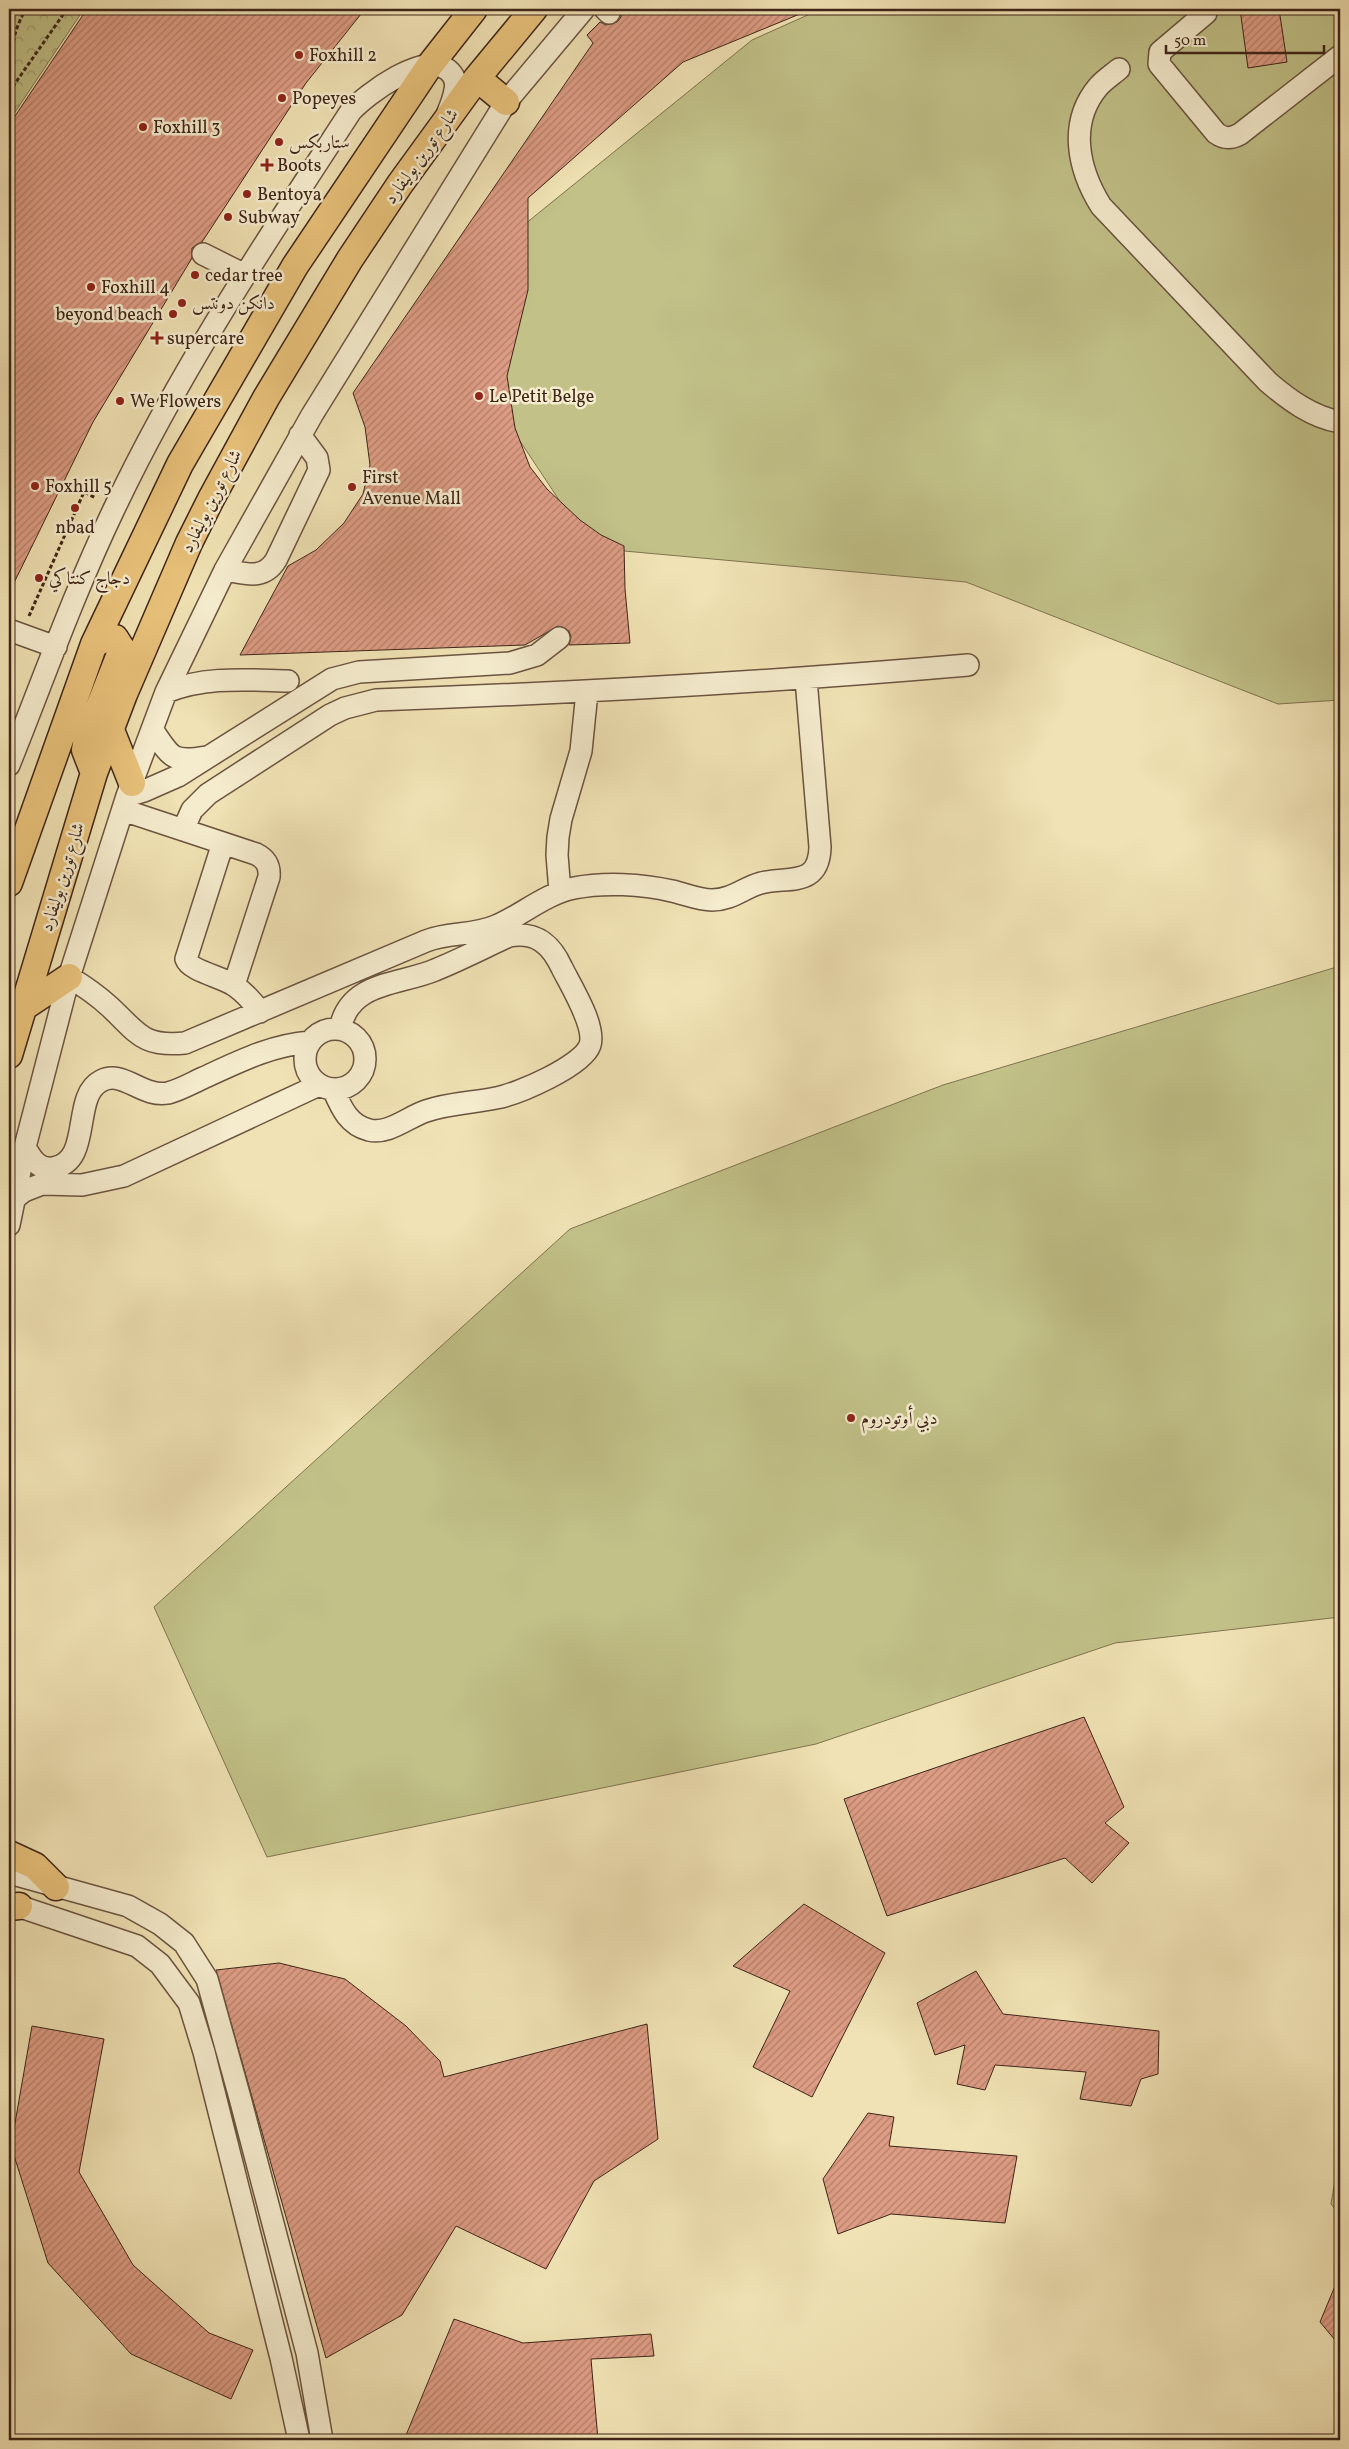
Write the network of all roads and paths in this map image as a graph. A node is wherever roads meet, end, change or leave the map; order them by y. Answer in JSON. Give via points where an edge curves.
{"nodes":[{"id":1,"x":19,"y":9,"type":"edge"},
{"id":2,"x":26,"y":9,"type":"edge"},
{"id":3,"x":67,"y":9,"type":"edge"},
{"id":4,"x":474,"y":9,"type":"edge"},
{"id":5,"x":534,"y":9,"type":"edge"},
{"id":6,"x":584,"y":9,"type":"edge"},
{"id":7,"x":1206,"y":13,"type":"dead end"},
{"id":8,"x":9,"y":16,"type":"edge"},
{"id":9,"x":1340,"y":56,"type":"edge"},
{"id":10,"x":430,"y":65,"type":"junction"},
{"id":11,"x":1118,"y":69,"type":"dead end"},
{"id":12,"x":477,"y":78,"type":"junction"},
{"id":13,"x":12,"y":88,"type":"junction"},
{"id":14,"x":9,"y":92,"type":"edge"},
{"id":15,"x":506,"y":102,"type":"junction"},
{"id":16,"x":444,"y":124,"type":"junction"},
{"id":17,"x":203,"y":254,"type":"dead end"},
{"id":18,"x":245,"y":275,"type":"junction"},
{"id":19,"x":1340,"y":422,"type":"edge"},
{"id":20,"x":300,"y":435,"type":"junction"},
{"id":21,"x":114,"y":507,"type":"junction"},
{"id":22,"x":225,"y":570,"type":"junction"},
{"id":23,"x":15,"y":632,"type":"edge"},
{"id":24,"x":559,"y":638,"type":"dead end"},
{"id":25,"x":94,"y":644,"type":"junction"},
{"id":26,"x":189,"y":645,"type":"junction"},
{"id":27,"x":56,"y":647,"type":"junction"},
{"id":28,"x":968,"y":664,"type":"dead end"},
{"id":29,"x":9,"y":665,"type":"edge"},
{"id":30,"x":806,"y":679,"type":"junction"},
{"id":31,"x":212,"y":680,"type":"junction"},
{"id":32,"x":288,"y":681,"type":"dead end"},
{"id":33,"x":166,"y":692,"type":"junction"},
{"id":34,"x":587,"y":692,"type":"junction"},
{"id":35,"x":152,"y":729,"type":"junction"},
{"id":36,"x":111,"y":730,"type":"junction"},
{"id":37,"x":209,"y":757,"type":"junction"},
{"id":38,"x":9,"y":765,"type":"edge"},
{"id":39,"x":94,"y":773,"type":"junction"},
{"id":40,"x":127,"y":796,"type":"junction"},
{"id":41,"x":183,"y":830,"type":"junction"},
{"id":42,"x":223,"y":843,"type":"junction"},
{"id":43,"x":11,"y":864,"type":"edge"},
{"id":44,"x":560,"y":892,"type":"junction"},
{"id":45,"x":69,"y":977,"type":"junction"},
{"id":46,"x":234,"y":985,"type":"junction"},
{"id":47,"x":21,"y":1009,"type":"junction"},
{"id":48,"x":260,"y":1012,"type":"junction"},
{"id":49,"x":340,"y":1029,"type":"junction"},
{"id":50,"x":310,"y":1042,"type":"junction"},
{"id":51,"x":9,"y":1055,"type":"edge"},
{"id":52,"x":326,"y":1087,"type":"junction"},
{"id":53,"x":25,"y":1147,"type":"junction"},
{"id":54,"x":65,"y":1164,"type":"junction"},
{"id":55,"x":66,"y":1185,"type":"junction"},
{"id":56,"x":15,"y":1198,"type":"junction"},
{"id":57,"x":9,"y":1225,"type":"edge"},
{"id":58,"x":9,"y":1854,"type":"edge"},
{"id":59,"x":9,"y":1873,"type":"edge"},
{"id":60,"x":56,"y":1887,"type":"junction"},
{"id":61,"x":12,"y":1905,"type":"edge"},
{"id":62,"x":299,"y":2440,"type":"edge"},
{"id":63,"x":322,"y":2440,"type":"edge"}],
"edges":[{"from":1,"to":8,"type":"path"},
{"from":2,"to":13,"type":"path","via":[[12,43]]},
{"from":3,"to":13,"type":"path"},
{"from":4,"to":10,"type":"main road"},
{"from":5,"to":12,"type":"main road","name":"شارع تورين بوليفارد"},
{"from":6,"to":15,"type":"street"},
{"from":7,"to":9,"type":"street","via":[[1160,52],[1159,64],[1221,136],[1228,138],[1240,134]]},
{"from":10,"to":16,"type":"street","via":[[445,68],[455,80],[456,90]]},
{"from":10,"to":18,"type":"street","via":[[397,77],[371,92],[351,111]]},
{"from":10,"to":25,"type":"main road","via":[[300,258],[215,402],[180,464]]},
{"from":11,"to":19,"type":"street","via":[[1098,87],[1084,111],[1079,135],[1080,160],[1087,184],[1100,206],[1268,382],[1311,413]]},
{"from":12,"to":15,"type":"main road"},
{"from":12,"to":16,"type":"main road","name":"شارع تورين بوليفارد"},
{"from":13,"to":14,"type":"path"},
{"from":15,"to":20,"type":"street"},
{"from":16,"to":36,"type":"main road","name":"شارع تورين بوليفارد","via":[[350,258],[238,447],[189,543]]},
{"from":17,"to":18,"type":"street"},
{"from":18,"to":21,"type":"street","via":[[190,367]]},
{"from":20,"to":22,"type":"street"},
{"from":20,"to":22,"type":"street","via":[[317,458],[319,470],[276,560],[262,574]]},
{"from":21,"to":23,"type":"path","via":[[84,492]]},
{"from":21,"to":27,"type":"street"},
{"from":22,"to":26,"type":"street"},
{"from":23,"to":27,"type":"street"},
{"from":23,"to":29,"type":"path"},
{"from":24,"to":37,"type":"street","via":[[536,655],[510,663],[359,672],[332,679]]},
{"from":25,"to":39,"type":"main road","via":[[115,638],[122,649],[87,738],[85,750]]},
{"from":25,"to":43,"type":"main road"},
{"from":26,"to":31,"type":"street","via":[[199,668]]},
{"from":26,"to":33,"type":"street"},
{"from":27,"to":38,"type":"street"},
{"from":28,"to":30,"type":"street"},
{"from":30,"to":34,"type":"street"},
{"from":30,"to":44,"type":"street","via":[[820,847],[811,872],[797,880],[761,883],[720,900],[632,886],[584,886]]},
{"from":31,"to":32,"type":"street"},
{"from":31,"to":33,"type":"street"},
{"from":33,"to":35,"type":"street"},
{"from":34,"to":41,"type":"street","via":[[376,700],[345,708],[208,794],[192,810]]},
{"from":34,"to":44,"type":"street","via":[[580,751],[558,837]]},
{"from":35,"to":37,"type":"street","via":[[168,753],[176,758]]},
{"from":35,"to":40,"type":"street"},
{"from":36,"to":39,"type":"main road","name":"شارع تورين بوليفارد"},
{"from":36,"to":40,"type":"main road"},
{"from":37,"to":40,"type":"street","via":[[161,784]]},
{"from":39,"to":47,"type":"main road","name":"شارع تورين بوليفارد"},
{"from":40,"to":41,"type":"street"},
{"from":40,"to":45,"type":"street"},
{"from":41,"to":42,"type":"street"},
{"from":42,"to":46,"type":"street","via":[[261,856],[269,871]]},
{"from":42,"to":46,"type":"street","via":[[186,959],[190,966]]},
{"from":44,"to":48,"type":"street","via":[[495,926],[437,937]]},
{"from":45,"to":47,"type":"main road"},
{"from":45,"to":48,"type":"street","via":[[99,997],[143,1038],[158,1043],[198,1039]]},
{"from":45,"to":53,"type":"street"},
{"from":46,"to":48,"type":"street"},
{"from":47,"to":51,"type":"main road","name":"شارع تورين بوليفارد"},
{"from":49,"to":50,"type":"street","via":[[323,1031]]},
{"from":49,"to":52,"type":"street","via":[[360,1042],[364,1050],[364,1066],[356,1081],[341,1088]]},
{"from":49,"to":52,"type":"street","via":[[346,1010],[361,996],[393,980],[436,970],[518,934],[536,937],[551,947],[592,1037],[587,1051],[577,1062],[521,1090],[497,1098],[442,1106],[378,1131],[362,1128],[348,1118]]},
{"from":50,"to":52,"type":"street","via":[[305,1065],[312,1080]]},
{"from":50,"to":54,"type":"street","via":[[291,1043],[262,1051],[170,1093],[150,1093],[115,1078],[98,1082],[88,1096],[76,1148]]},
{"from":52,"to":55,"type":"street","via":[[124,1176],[96,1183]]},
{"from":53,"to":54,"type":"street","via":[[34,1162],[41,1166],[49,1168]]},
{"from":53,"to":56,"type":"street"},
{"from":54,"to":55,"type":"street"},
{"from":55,"to":56,"type":"street","via":[[32,1186]]},
{"from":56,"to":57,"type":"street"},
{"from":58,"to":60,"type":"main road","via":[[35,1866]]},
{"from":59,"to":60,"type":"street"},
{"from":60,"to":63,"type":"street","via":[[128,1906],[160,1924],[184,1944],[207,1979],[307,2353]]},
{"from":61,"to":62,"type":"street","via":[[137,1946],[160,1964],[189,2003],[269,2310]]}]}
